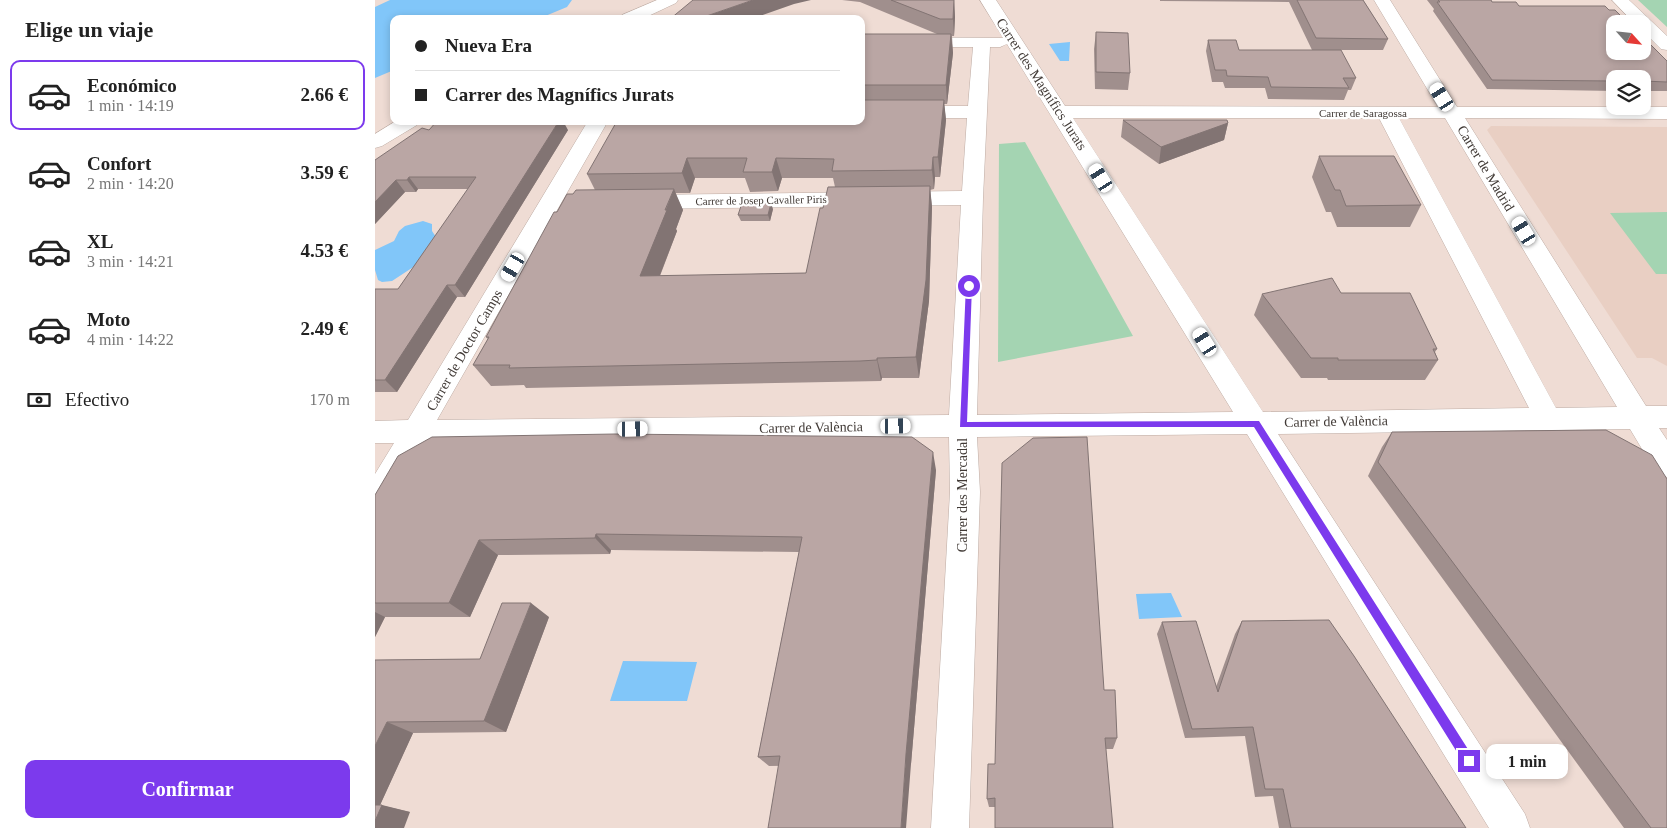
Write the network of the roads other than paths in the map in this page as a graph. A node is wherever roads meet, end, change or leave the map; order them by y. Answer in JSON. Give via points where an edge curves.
{"nodes":[{"id":1,"x":670,"y":0,"type":"edge"},
{"id":2,"x":676,"y":0,"type":"edge"},
{"id":3,"x":988,"y":0,"type":"edge"},
{"id":4,"x":1381,"y":0,"type":"edge"},
{"id":5,"x":1620,"y":0,"type":"edge"},
{"id":6,"x":637,"y":15,"type":"edge"},
{"id":7,"x":664,"y":15,"type":"edge"},
{"id":8,"x":865,"y":42,"type":"edge"},
{"id":9,"x":982,"y":42,"type":"junction"},
{"id":10,"x":1015,"y":42,"type":"junction"},
{"id":11,"x":1667,"y":45,"type":"edge"},
{"id":12,"x":865,"y":112,"type":"edge"},
{"id":13,"x":978,"y":112,"type":"junction"},
{"id":14,"x":1060,"y":112,"type":"junction"},
{"id":15,"x":1386,"y":113,"type":"junction"},
{"id":16,"x":1452,"y":113,"type":"junction"},
{"id":17,"x":1667,"y":113,"type":"edge"},
{"id":18,"x":403,"y":125,"type":"edge"},
{"id":19,"x":596,"y":125,"type":"edge"},
{"id":20,"x":375,"y":142,"type":"edge"},
{"id":21,"x":972,"y":198,"type":"junction"},
{"id":22,"x":619,"y":202,"type":"edge"},
{"id":23,"x":1636,"y":417,"type":"junction"},
{"id":24,"x":1667,"y":417,"type":"edge"},
{"id":25,"x":1548,"y":418,"type":"junction"},
{"id":26,"x":1256,"y":423,"type":"junction"},
{"id":27,"x":963,"y":425,"type":"junction"},
{"id":28,"x":416,"y":431,"type":"junction"},
{"id":29,"x":375,"y":432,"type":"edge"},
{"id":30,"x":1667,"y":465,"type":"edge"},
{"id":31,"x":375,"y":502,"type":"edge"},
{"id":32,"x":950,"y":828,"type":"edge"},
{"id":33,"x":1511,"y":828,"type":"edge"}],
"edges":[{"from":1,"to":6,"type":"street"},
{"from":2,"to":7,"type":"street"},
{"from":3,"to":10,"type":"street","name":"Carrer des Magnífics Jurats"},
{"from":4,"to":16,"type":"street","name":"Carrer de Madrid"},
{"from":5,"to":11,"type":"street"},
{"from":8,"to":9,"type":"street"},
{"from":9,"to":10,"type":"street"},
{"from":9,"to":13,"type":"street","name":"Carrer des Mercadal"},
{"from":10,"to":14,"type":"street","name":"Carrer des Magnífics Jurats"},
{"from":12,"to":13,"type":"street"},
{"from":13,"to":21,"type":"street","name":"Carrer des Mercadal"},
{"from":14,"to":15,"type":"street","name":"Carrer de Saragossa"},
{"from":14,"to":26,"type":"street","name":"Carrer des Magnífics Jurats"},
{"from":15,"to":16,"type":"street","name":"Carrer de Saragossa"},
{"from":15,"to":25,"type":"street"},
{"from":16,"to":17,"type":"street","name":"Carrer de Saragossa"},
{"from":16,"to":23,"type":"street","name":"Carrer de Madrid"},
{"from":18,"to":20,"type":"street"},
{"from":19,"to":28,"type":"street","name":"Carrer de Doctor Camps","via":[[560,203]]},
{"from":21,"to":22,"type":"street","name":"Carrer de Josep Cavaller Piris"},
{"from":21,"to":27,"type":"street","name":"Carrer des Mercadal"},
{"from":23,"to":24,"type":"street","name":"Carrer de València"},
{"from":23,"to":25,"type":"street","name":"Carrer de València"},
{"from":23,"to":30,"type":"street","name":"Carrer de Madrid"},
{"from":25,"to":26,"type":"street","name":"Carrer de València"},
{"from":26,"to":27,"type":"street","name":"Carrer de València"},
{"from":26,"to":33,"type":"street","name":"Carrer des Magnífics Jurats"},
{"from":27,"to":28,"type":"street","name":"Carrer de València"},
{"from":27,"to":32,"type":"street","name":"Carrer des Mercadal","via":[[965,492]]},
{"from":28,"to":29,"type":"street","name":"Carrer de València"},
{"from":28,"to":31,"type":"street","name":"Carrer de Doctor Camps"}]}
